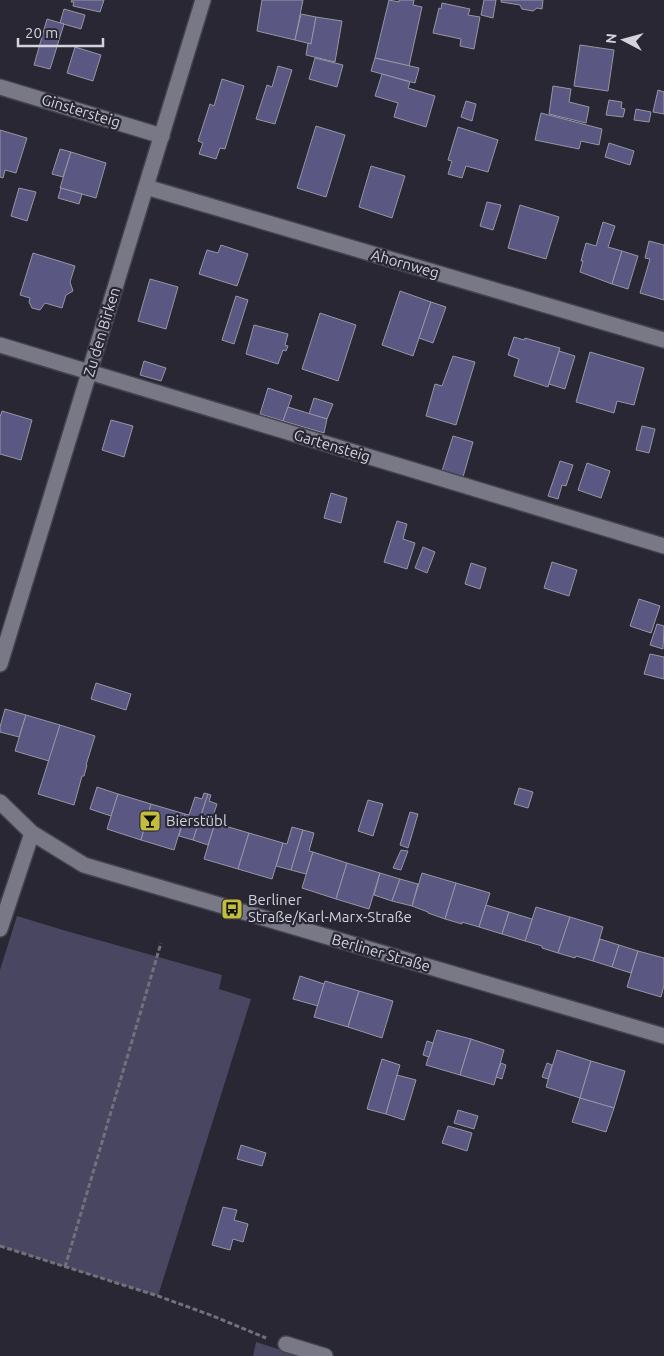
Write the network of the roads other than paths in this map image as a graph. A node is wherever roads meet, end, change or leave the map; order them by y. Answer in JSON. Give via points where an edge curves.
{"nodes":[{"id":1,"x":203,"y":0,"type":"edge"},
{"id":2,"x":0,"y":87,"type":"edge"},
{"id":3,"x":162,"y":136,"type":"junction"},
{"id":4,"x":146,"y":187,"type":"junction"},
{"id":5,"x":664,"y":340,"type":"edge"},
{"id":6,"x":0,"y":345,"type":"edge"},
{"id":7,"x":90,"y":372,"type":"junction"},
{"id":8,"x":664,"y":546,"type":"edge"},
{"id":9,"x":0,"y":664,"type":"edge"},
{"id":10,"x":0,"y":802,"type":"edge"},
{"id":11,"x":32,"y":833,"type":"junction"},
{"id":12,"x":0,"y":928,"type":"edge"},
{"id":13,"x":664,"y":1036,"type":"edge"},
{"id":14,"x":286,"y":1344,"type":"dead end"},
{"id":15,"x":325,"y":1356,"type":"edge"}],
"edges":[{"from":1,"to":3,"type":"street","name":"Zu den Birken"},
{"from":2,"to":3,"type":"street","name":"Ginstersteig"},
{"from":3,"to":4,"type":"street","name":"Zu den Birken"},
{"from":4,"to":5,"type":"street","name":"Ahornweg"},
{"from":4,"to":7,"type":"street","name":"Zu den Birken"},
{"from":6,"to":7,"type":"street","name":"Gartensteig"},
{"from":7,"to":8,"type":"street","name":"Gartensteig"},
{"from":7,"to":9,"type":"street","name":"Zu den Birken"},
{"from":10,"to":11,"type":"street","name":"Berliner Straße"},
{"from":11,"to":12,"type":"street"},
{"from":11,"to":13,"type":"street","name":"Berliner Straße","via":[[84,865]]},
{"from":14,"to":15,"type":"street"}]}
